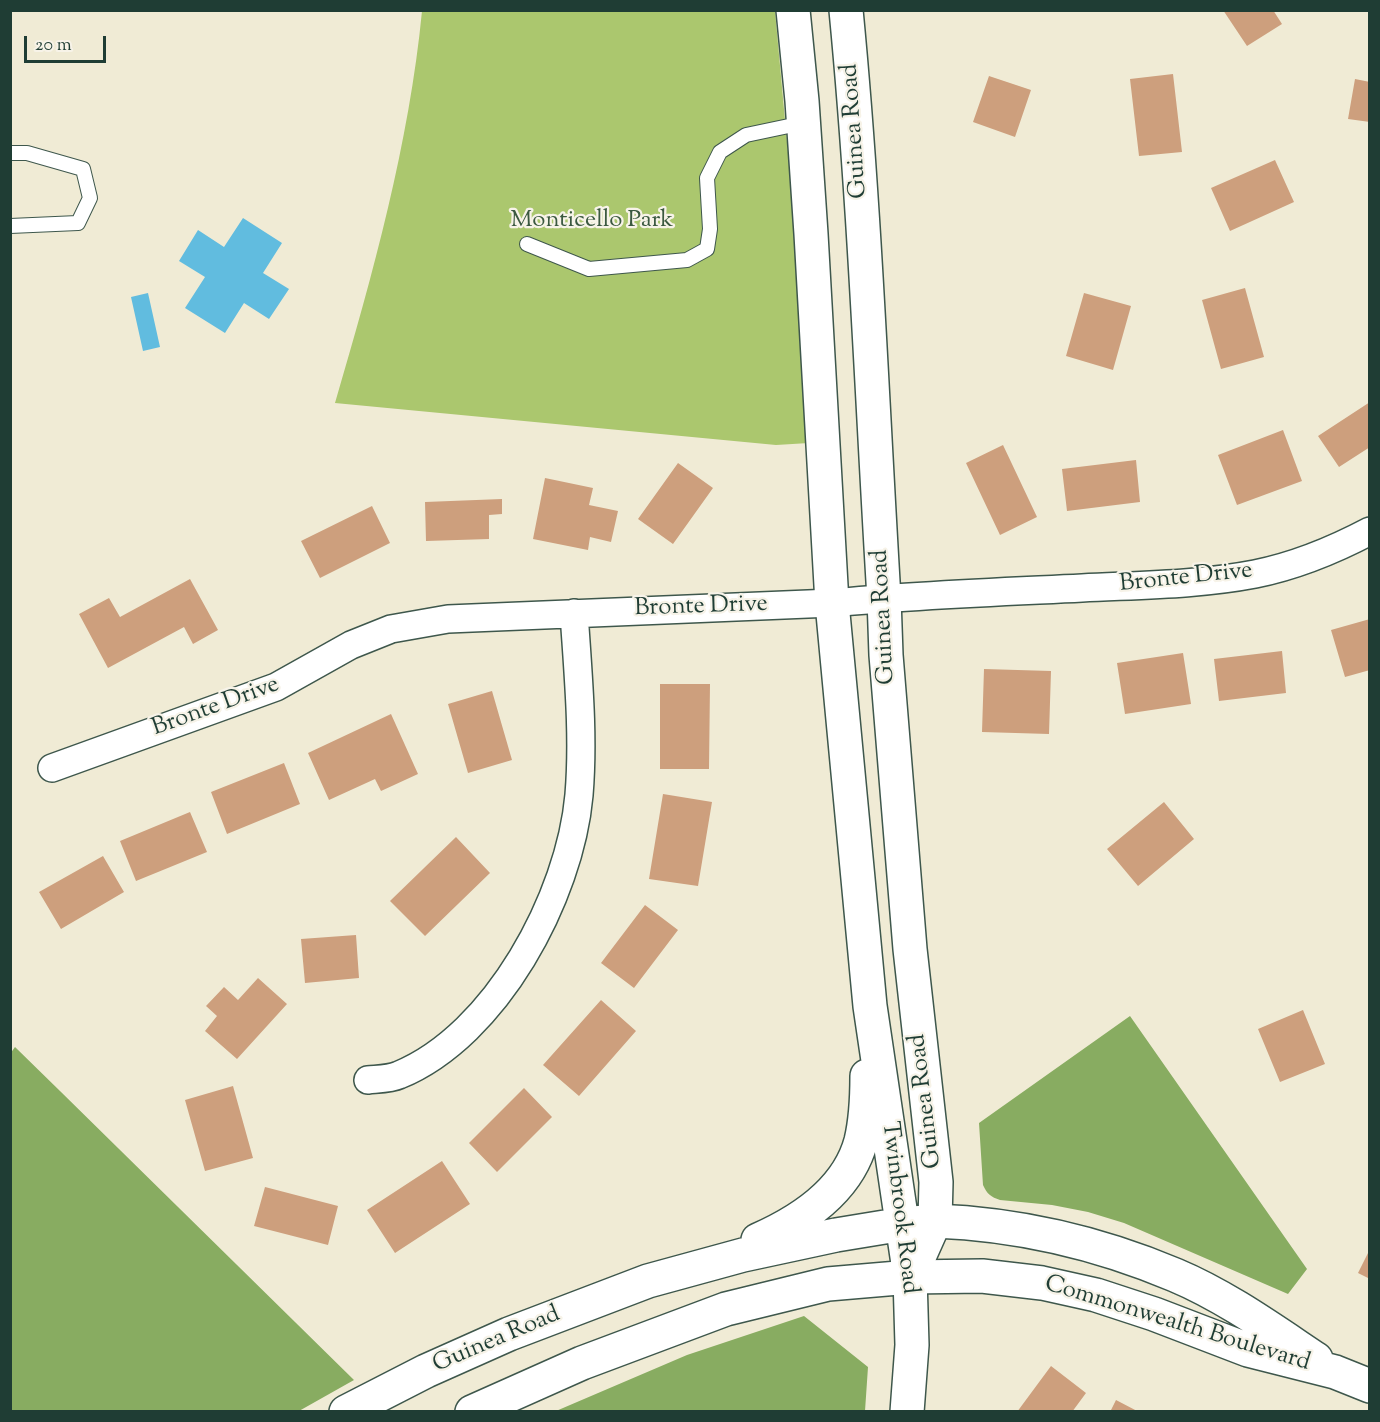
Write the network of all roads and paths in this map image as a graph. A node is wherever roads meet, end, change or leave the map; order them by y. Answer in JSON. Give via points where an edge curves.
{"nodes":[{"id":1,"x":793,"y":10,"type":"edge"},
{"id":2,"x":846,"y":10,"type":"edge"},
{"id":3,"x":803,"y":123,"type":"junction"},
{"id":4,"x":10,"y":153,"type":"edge"},
{"id":5,"x":10,"y":226,"type":"edge"},
{"id":6,"x":527,"y":244,"type":"dead end"},
{"id":7,"x":1370,"y":531,"type":"edge"},
{"id":8,"x":884,"y":598,"type":"junction"},
{"id":9,"x":832,"y":603,"type":"junction"},
{"id":10,"x":574,"y":613,"type":"junction"},
{"id":11,"x":52,"y":768,"type":"dead end"},
{"id":12,"x":870,"y":1006,"type":"junction"},
{"id":13,"x":368,"y":1080,"type":"dead end"},
{"id":14,"x":919,"y":1223,"type":"junction"},
{"id":15,"x":910,"y":1277,"type":"junction"},
{"id":16,"x":648,"y":1281,"type":"junction"},
{"id":17,"x":1335,"y":1372,"type":"junction"},
{"id":18,"x":1370,"y":1386,"type":"edge"},
{"id":19,"x":346,"y":1412,"type":"edge"},
{"id":20,"x":472,"y":1412,"type":"edge"},
{"id":21,"x":907,"y":1412,"type":"edge"}],
"edges":[{"from":1,"to":3,"type":"main road","name":"Guinea Road"},
{"from":2,"to":8,"type":"main road","name":"Guinea Road","via":[[860,175]]},
{"from":3,"to":6,"type":"lane","via":[[746,135],[720,152],[706,178],[710,229],[707,249],[687,260],[589,268]]},
{"from":3,"to":9,"type":"main road","name":"Guinea Road"},
{"from":4,"to":5,"type":"lane","via":[[27,153],[83,169],[90,198],[78,223]]},
{"from":7,"to":8,"type":"street","name":"Bronte Drive","via":[[1302,561],[1255,574],[1192,583]]},
{"from":8,"to":9,"type":"street","name":"Bronte Drive"},
{"from":8,"to":14,"type":"main road","name":"Guinea Road","via":[[909,948],[936,1182]]},
{"from":9,"to":10,"type":"street","name":"Bronte Drive"},
{"from":9,"to":12,"type":"main road","name":"Guinea Road"},
{"from":10,"to":11,"type":"street","name":"Bronte Drive","via":[[448,619],[391,629],[351,645],[276,687]]},
{"from":10,"to":13,"type":"street","via":[[582,739],[579,797],[554,895],[540,927],[507,982],[456,1040],[397,1077]]},
{"from":12,"to":14,"type":"main road","name":"Twinbrook Road"},
{"from":12,"to":16,"type":"main road","via":[[867,1097],[860,1142],[848,1169],[827,1197],[797,1221],[760,1239]]},
{"from":14,"to":15,"type":"main road","name":"Guinea Road"},
{"from":14,"to":16,"type":"main road","name":"Guinea Road","via":[[836,1235]]},
{"from":14,"to":17,"type":"main road","name":"Commonwealth Boulevard","via":[[974,1222],[1111,1250],[1176,1275],[1246,1312]]},
{"from":15,"to":17,"type":"main road","name":"Commonwealth Boulevard","via":[[982,1276],[1096,1295],[1248,1350]]},
{"from":15,"to":20,"type":"main road","via":[[828,1284],[726,1309],[582,1363]]},
{"from":15,"to":21,"type":"main road","name":"Twinbrook Road","via":[[912,1345]]},
{"from":16,"to":19,"type":"main road","name":"Guinea Road","via":[[509,1334]]},
{"from":17,"to":18,"type":"main road","name":"Commonwealth Boulevard"}]}
